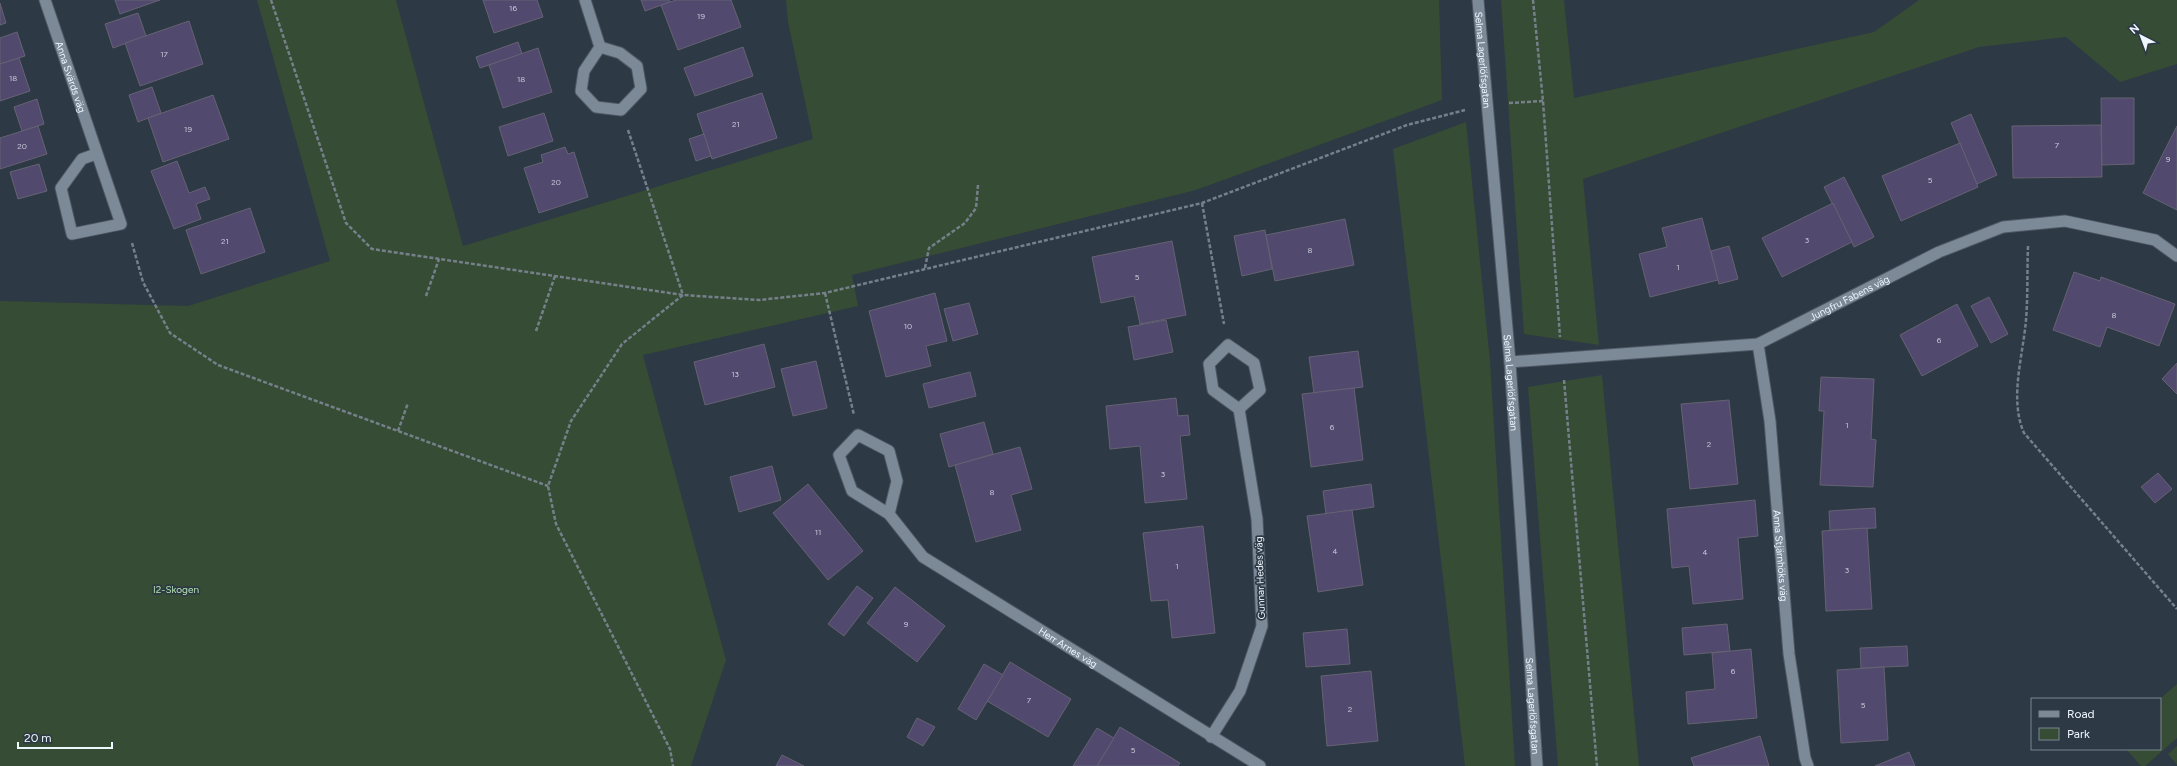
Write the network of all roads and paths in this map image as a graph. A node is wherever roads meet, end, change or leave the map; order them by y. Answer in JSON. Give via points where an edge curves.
{"nodes":[{"id":1,"x":45,"y":0,"type":"edge"},
{"id":2,"x":271,"y":0,"type":"edge"},
{"id":3,"x":585,"y":0,"type":"edge"},
{"id":4,"x":1478,"y":0,"type":"edge"},
{"id":5,"x":1533,"y":0,"type":"edge"},
{"id":6,"x":600,"y":47,"type":"junction"},
{"id":7,"x":1543,"y":101,"type":"junction"},
{"id":8,"x":1487,"y":105,"type":"junction"},
{"id":9,"x":621,"y":110,"type":"junction"},
{"id":10,"x":96,"y":154,"type":"junction"},
{"id":11,"x":978,"y":185,"type":"dead end"},
{"id":12,"x":1202,"y":203,"type":"junction"},
{"id":13,"x":2029,"y":223,"type":"junction"},
{"id":14,"x":121,"y":224,"type":"junction"},
{"id":15,"x":2177,"y":256,"type":"edge"},
{"id":16,"x":440,"y":259,"type":"junction"},
{"id":17,"x":925,"y":268,"type":"junction"},
{"id":18,"x":555,"y":276,"type":"junction"},
{"id":19,"x":825,"y":292,"type":"junction"},
{"id":20,"x":682,"y":295,"type":"junction"},
{"id":21,"x":426,"y":296,"type":"dead end"},
{"id":22,"x":536,"y":331,"type":"dead end"},
{"id":23,"x":1228,"y":344,"type":"junction"},
{"id":24,"x":1758,"y":344,"type":"junction"},
{"id":25,"x":1562,"y":358,"type":"junction"},
{"id":26,"x":1510,"y":362,"type":"junction"},
{"id":27,"x":408,"y":403,"type":"dead end"},
{"id":28,"x":1239,"y":409,"type":"junction"},
{"id":29,"x":398,"y":431,"type":"junction"},
{"id":30,"x":858,"y":435,"type":"junction"},
{"id":31,"x":548,"y":486,"type":"junction"},
{"id":32,"x":889,"y":514,"type":"junction"},
{"id":33,"x":2177,"y":609,"type":"edge"},
{"id":34,"x":1211,"y":737,"type":"junction"},
{"id":35,"x":672,"y":766,"type":"edge"},
{"id":36,"x":1260,"y":766,"type":"edge"},
{"id":37,"x":1536,"y":766,"type":"edge"},
{"id":38,"x":1597,"y":766,"type":"edge"},
{"id":39,"x":1808,"y":766,"type":"edge"}],
"edges":[{"from":1,"to":10,"type":"street","name":"Anna Svärds väg"},
{"from":2,"to":16,"type":"path","via":[[346,222],[372,249]]},
{"from":3,"to":6,"type":"street"},
{"from":4,"to":8,"type":"street","name":"Selma Lagerlöfsgatan"},
{"from":5,"to":7,"type":"path"},
{"from":6,"to":9,"type":"street","via":[[620,53],[637,66],[641,89]]},
{"from":6,"to":9,"type":"street","via":[[584,71],[581,91],[596,107]]},
{"from":7,"to":8,"type":"path"},
{"from":7,"to":25,"type":"path"},
{"from":8,"to":12,"type":"path","via":[[1407,125]]},
{"from":8,"to":26,"type":"street","name":"Selma Lagerlöfsgatan"},
{"from":9,"to":20,"type":"path"},
{"from":10,"to":14,"type":"street","name":"Anna Svärds väg"},
{"from":10,"to":14,"type":"street","via":[[82,159],[61,188],[72,234]]},
{"from":11,"to":17,"type":"path","via":[[976,208],[965,223],[929,248]]},
{"from":12,"to":17,"type":"path"},
{"from":12,"to":23,"type":"path"},
{"from":13,"to":15,"type":"street","name":"Jungfru Fabens väg","via":[[2065,221],[2155,240]]},
{"from":13,"to":24,"type":"street","name":"Jungfru Fabens väg","via":[[2003,227],[1939,252]]},
{"from":13,"to":33,"type":"path","via":[[2026,318],[2017,395],[2020,425],[2024,433]]},
{"from":14,"to":29,"type":"path","via":[[130,237],[143,282],[170,333],[218,366]]},
{"from":16,"to":18,"type":"path"},
{"from":16,"to":21,"type":"path"},
{"from":17,"to":19,"type":"path"},
{"from":18,"to":20,"type":"path"},
{"from":18,"to":22,"type":"path"},
{"from":19,"to":20,"type":"path","via":[[759,300]]},
{"from":19,"to":30,"type":"path"},
{"from":20,"to":31,"type":"path","via":[[622,344],[570,420]]},
{"from":23,"to":28,"type":"street","via":[[1209,364],[1213,390]]},
{"from":23,"to":28,"type":"street","via":[[1254,363],[1260,390]]},
{"from":24,"to":25,"type":"street","name":"Jungfru Fabens väg"},
{"from":24,"to":39,"type":"street","name":"Anna Stjärnhöks väg","via":[[1770,422],[1789,654]]},
{"from":25,"to":26,"type":"street","name":"Jungfru Fabens väg"},
{"from":25,"to":38,"type":"path"},
{"from":26,"to":37,"type":"street","name":"Selma Lagerlöfsgatan"},
{"from":27,"to":29,"type":"path"},
{"from":28,"to":34,"type":"street","name":"Gunnar Hedes väg","via":[[1257,519],[1262,626],[1240,691]]},
{"from":29,"to":31,"type":"path"},
{"from":30,"to":32,"type":"street","via":[[889,451],[898,481]]},
{"from":30,"to":32,"type":"street","name":"Herr Arnes väg","via":[[839,455],[852,491]]},
{"from":31,"to":35,"type":"path","via":[[556,524],[670,749]]},
{"from":32,"to":34,"type":"street","name":"Herr Arnes väg","via":[[923,557]]},
{"from":34,"to":36,"type":"street","name":"Herr Arnes väg"}]}
